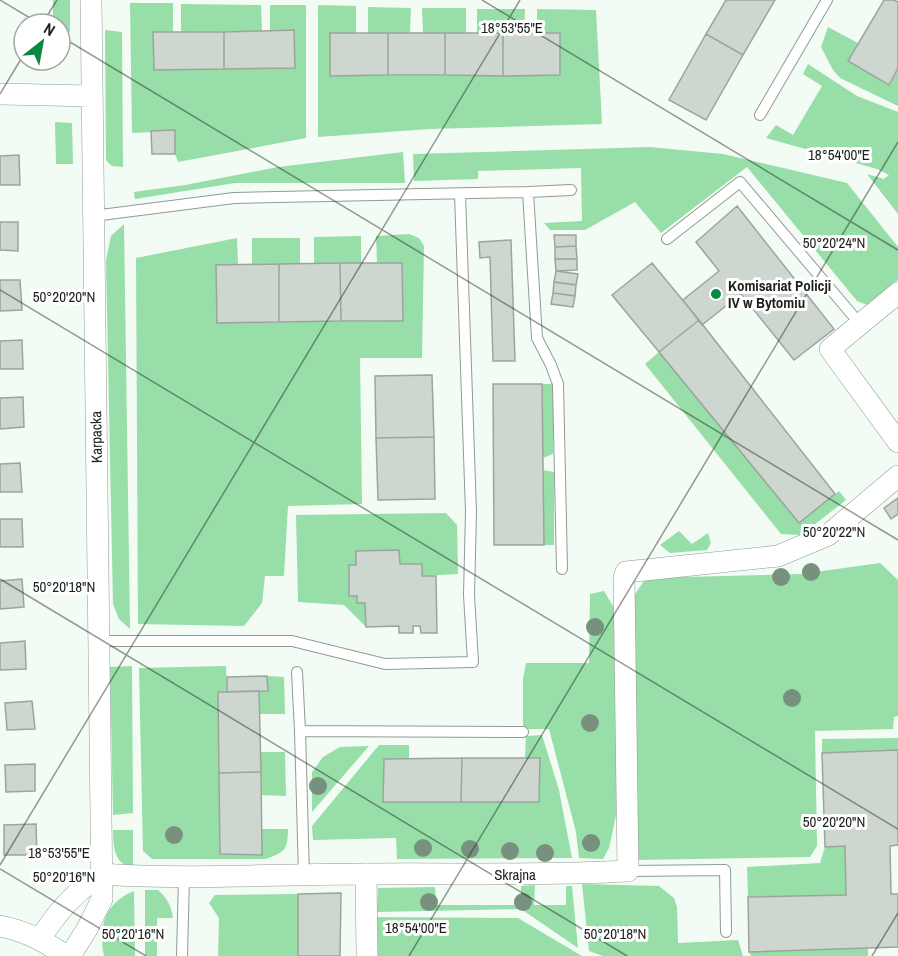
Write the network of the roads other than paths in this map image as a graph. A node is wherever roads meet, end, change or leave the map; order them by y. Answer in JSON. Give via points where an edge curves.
{"nodes":[{"id":1,"x":91,"y":0,"type":"edge"},
{"id":2,"x":827,"y":0,"type":"edge"},
{"id":3,"x":0,"y":94,"type":"edge"},
{"id":4,"x":92,"y":96,"type":"junction"},
{"id":5,"x":760,"y":115,"type":"dead end"},
{"id":6,"x":571,"y":190,"type":"dead end"},
{"id":7,"x":528,"y":192,"type":"junction"},
{"id":8,"x":460,"y":194,"type":"junction"},
{"id":9,"x":93,"y":216,"type":"junction"},
{"id":10,"x":667,"y":239,"type":"dead end"},
{"id":11,"x":898,"y":292,"type":"edge"},
{"id":12,"x":860,"y":324,"type":"junction"},
{"id":13,"x":898,"y":442,"type":"edge"},
{"id":14,"x":897,"y":478,"type":"edge"},
{"id":15,"x":562,"y":569,"type":"dead end"},
{"id":16,"x":99,"y":641,"type":"junction"},
{"id":17,"x":297,"y":672,"type":"dead end"},
{"id":18,"x":300,"y":731,"type":"junction"},
{"id":19,"x":523,"y":732,"type":"dead end"},
{"id":20,"x":628,"y":871,"type":"junction"},
{"id":21,"x":101,"y":874,"type":"junction"},
{"id":22,"x":366,"y":874,"type":"junction"},
{"id":23,"x":304,"y":875,"type":"junction"},
{"id":24,"x":184,"y":877,"type":"junction"},
{"id":25,"x":0,"y":926,"type":"edge"},
{"id":26,"x":726,"y":932,"type":"dead end"},
{"id":27,"x":40,"y":939,"type":"junction"},
{"id":28,"x":68,"y":956,"type":"edge"},
{"id":29,"x":182,"y":956,"type":"edge"},
{"id":30,"x":367,"y":956,"type":"edge"}],
"edges":[{"from":1,"to":4,"type":"street","name":"Karpacka"},
{"from":2,"to":5,"type":"lane"},
{"from":3,"to":4,"type":"street"},
{"from":4,"to":9,"type":"street","name":"Karpacka"},
{"from":6,"to":7,"type":"lane"},
{"from":7,"to":8,"type":"lane"},
{"from":7,"to":15,"type":"lane","via":[[537,338],[558,384]]},
{"from":8,"to":9,"type":"lane","via":[[234,198]]},
{"from":8,"to":16,"type":"lane","via":[[473,662],[385,664],[292,641]]},
{"from":9,"to":16,"type":"street","name":"Karpacka"},
{"from":10,"to":12,"type":"lane","via":[[740,182]]},
{"from":11,"to":12,"type":"street"},
{"from":12,"to":13,"type":"street","via":[[830,349]]},
{"from":14,"to":20,"type":"street","via":[[828,536],[777,556],[626,572]]},
{"from":16,"to":21,"type":"street","name":"Karpacka"},
{"from":17,"to":18,"type":"lane"},
{"from":18,"to":19,"type":"lane"},
{"from":18,"to":23,"type":"lane"},
{"from":20,"to":22,"type":"street","name":"Skrajna"},
{"from":20,"to":26,"type":"lane","via":[[725,870]]},
{"from":21,"to":24,"type":"street","name":"Skrajna"},
{"from":21,"to":27,"type":"street","via":[[73,895]]},
{"from":21,"to":28,"type":"street","name":"Karpacka","via":[[102,899]]},
{"from":22,"to":23,"type":"street","name":"Skrajna"},
{"from":22,"to":30,"type":"street"},
{"from":23,"to":24,"type":"street","name":"Skrajna"},
{"from":24,"to":29,"type":"lane"},
{"from":25,"to":27,"type":"street","name":"Karpacka"},
{"from":27,"to":28,"type":"street","name":"Karpacka"}]}
